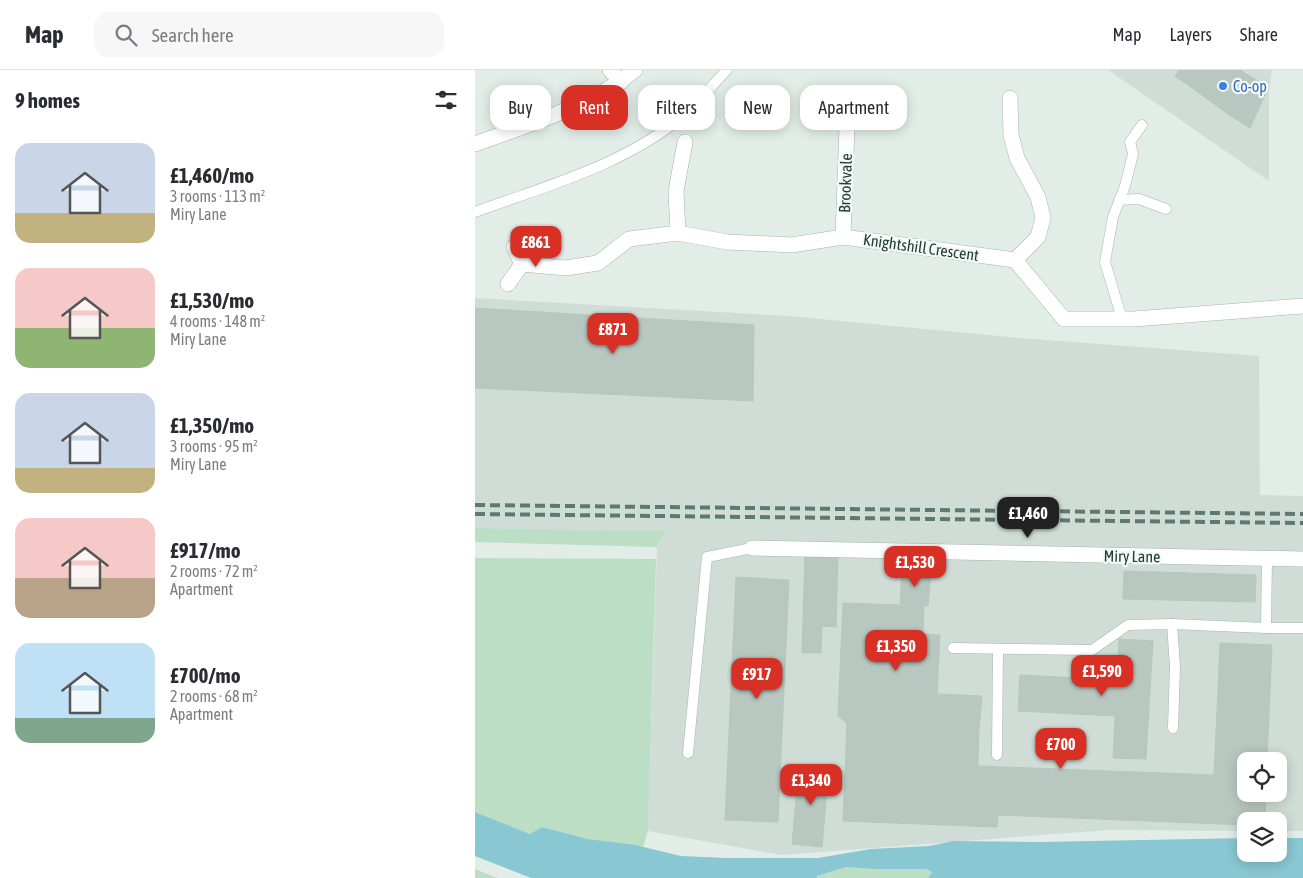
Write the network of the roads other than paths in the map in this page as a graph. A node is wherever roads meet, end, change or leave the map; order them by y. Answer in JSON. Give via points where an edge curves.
{"nodes":[{"id":1,"x":611,"y":70,"type":"edge"},
{"id":2,"x":635,"y":70,"type":"edge"},
{"id":3,"x":727,"y":70,"type":"edge"},
{"id":4,"x":621,"y":82,"type":"junction"},
{"id":5,"x":1010,"y":98,"type":"dead end"},
{"id":6,"x":1142,"y":125,"type":"dead end"},
{"id":7,"x":847,"y":130,"type":"edge"},
{"id":8,"x":685,"y":142,"type":"dead end"},
{"id":9,"x":475,"y":144,"type":"edge"},
{"id":10,"x":1119,"y":200,"type":"junction"},
{"id":11,"x":1166,"y":209,"type":"dead end"},
{"id":12,"x":475,"y":212,"type":"edge"},
{"id":13,"x":678,"y":233,"type":"junction"},
{"id":14,"x":843,"y":236,"type":"junction"},
{"id":15,"x":514,"y":247,"type":"dead end"},
{"id":16,"x":1015,"y":260,"type":"junction"},
{"id":17,"x":522,"y":264,"type":"junction"},
{"id":18,"x":509,"y":284,"type":"dead end"},
{"id":19,"x":1303,"y":306,"type":"edge"},
{"id":20,"x":1122,"y":319,"type":"junction"},
{"id":21,"x":752,"y":548,"type":"joint"},
{"id":22,"x":1267,"y":559,"type":"junction"},
{"id":23,"x":1303,"y":560,"type":"edge"},
{"id":24,"x":1172,"y":624,"type":"junction"},
{"id":25,"x":1266,"y":628,"type":"junction"},
{"id":26,"x":1303,"y":628,"type":"edge"},
{"id":27,"x":953,"y":648,"type":"dead end"},
{"id":28,"x":997,"y":650,"type":"junction"},
{"id":29,"x":1173,"y":728,"type":"dead end"},
{"id":30,"x":687,"y":753,"type":"dead end"},
{"id":31,"x":997,"y":755,"type":"dead end"}],
"edges":[{"from":1,"to":4,"type":"street"},
{"from":2,"to":4,"type":"street"},
{"from":3,"to":12,"type":"lane","via":[[685,114],[626,153]]},
{"from":4,"to":9,"type":"street","via":[[577,105]]},
{"from":5,"to":16,"type":"street","via":[[1011,135],[1017,158],[1038,196],[1043,218],[1038,237]]},
{"from":6,"to":10,"type":"lane","via":[[1130,142],[1133,154]]},
{"from":7,"to":14,"type":"street","name":"Brookvale"},
{"from":8,"to":13,"type":"street","via":[[676,191]]},
{"from":10,"to":11,"type":"lane","via":[[1139,199]]},
{"from":10,"to":20,"type":"lane","via":[[1105,262]]},
{"from":13,"to":14,"type":"street","name":"Knightshill Crescent","via":[[727,242],[792,245]]},
{"from":13,"to":17,"type":"street","name":"Knightshill Crescent","via":[[629,239],[598,263],[566,268]]},
{"from":14,"to":16,"type":"street","name":"Knightshill Crescent"},
{"from":15,"to":17,"type":"street"},
{"from":16,"to":20,"type":"street","via":[[1064,319]]},
{"from":17,"to":18,"type":"street"},
{"from":19,"to":20,"type":"street"},
{"from":21,"to":22,"type":"street","name":"Miry Lane"},
{"from":21,"to":30,"type":"lane","via":[[707,558]]},
{"from":22,"to":23,"type":"street","name":"Miry Lane"},
{"from":22,"to":25,"type":"lane"},
{"from":24,"to":25,"type":"lane"},
{"from":24,"to":28,"type":"lane","via":[[1128,625],[1092,650]]},
{"from":24,"to":29,"type":"lane","via":[[1175,667]]},
{"from":25,"to":26,"type":"lane"},
{"from":27,"to":28,"type":"lane"},
{"from":28,"to":31,"type":"lane"}]}
